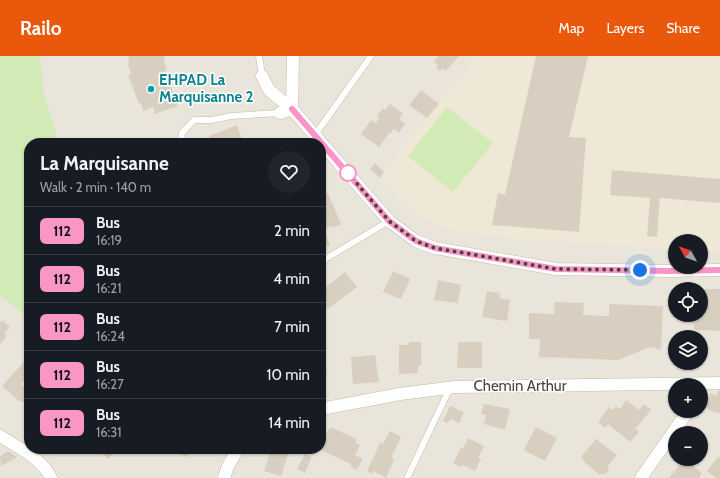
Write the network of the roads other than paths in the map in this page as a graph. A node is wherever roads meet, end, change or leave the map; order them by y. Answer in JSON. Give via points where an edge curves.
{"nodes":[{"id":1,"x":259,"y":56,"type":"edge"},
{"id":2,"x":293,"y":56,"type":"edge"},
{"id":3,"x":371,"y":56,"type":"edge"},
{"id":4,"x":262,"y":76,"type":"joint"},
{"id":5,"x":286,"y":111,"type":"junction"},
{"id":6,"x":315,"y":135,"type":"junction"},
{"id":7,"x":182,"y":138,"type":"edge"},
{"id":8,"x":318,"y":138,"type":"edge"},
{"id":9,"x":326,"y":148,"type":"edge"},
{"id":10,"x":389,"y":221,"type":"junction"},
{"id":11,"x":326,"y":259,"type":"edge"},
{"id":12,"x":720,"y":270,"type":"edge"},
{"id":13,"x":720,"y":383,"type":"edge"},
{"id":14,"x":708,"y":386,"type":"edge"},
{"id":15,"x":668,"y":387,"type":"edge"},
{"id":16,"x":450,"y":388,"type":"junction"},
{"id":17,"x":326,"y":409,"type":"edge"},
{"id":18,"x":683,"y":418,"type":"edge"},
{"id":19,"x":0,"y":436,"type":"edge"},
{"id":20,"x":24,"y":452,"type":"edge"},
{"id":21,"x":26,"y":454,"type":"edge"},
{"id":22,"x":235,"y":454,"type":"edge"},
{"id":23,"x":51,"y":478,"type":"edge"},
{"id":24,"x":224,"y":478,"type":"edge"},
{"id":25,"x":407,"y":478,"type":"edge"},
{"id":26,"x":641,"y":478,"type":"edge"}],
"edges":[{"from":1,"to":4,"type":"lane"},
{"from":2,"to":5,"type":"street"},
{"from":3,"to":6,"type":"lane"},
{"from":4,"to":5,"type":"street","via":[[269,90]]},
{"from":5,"to":6,"type":"street"},
{"from":5,"to":7,"type":"lane","via":[[194,120],[182,133]]},
{"from":6,"to":8,"type":"street"},
{"from":9,"to":10,"type":"street"},
{"from":10,"to":11,"type":"lane"},
{"from":10,"to":12,"type":"street","via":[[416,241],[435,248],[556,269]]},
{"from":13,"to":14,"type":"street","name":"Chemin Arthur"},
{"from":15,"to":16,"type":"street","name":"Chemin Arthur"},
{"from":16,"to":17,"type":"street","name":"Chemin Arthur","via":[[400,394]]},
{"from":16,"to":25,"type":"lane"},
{"from":18,"to":26,"type":"street"},
{"from":19,"to":20,"type":"street"},
{"from":21,"to":23,"type":"street","via":[[41,464]]},
{"from":22,"to":24,"type":"street"}]}
